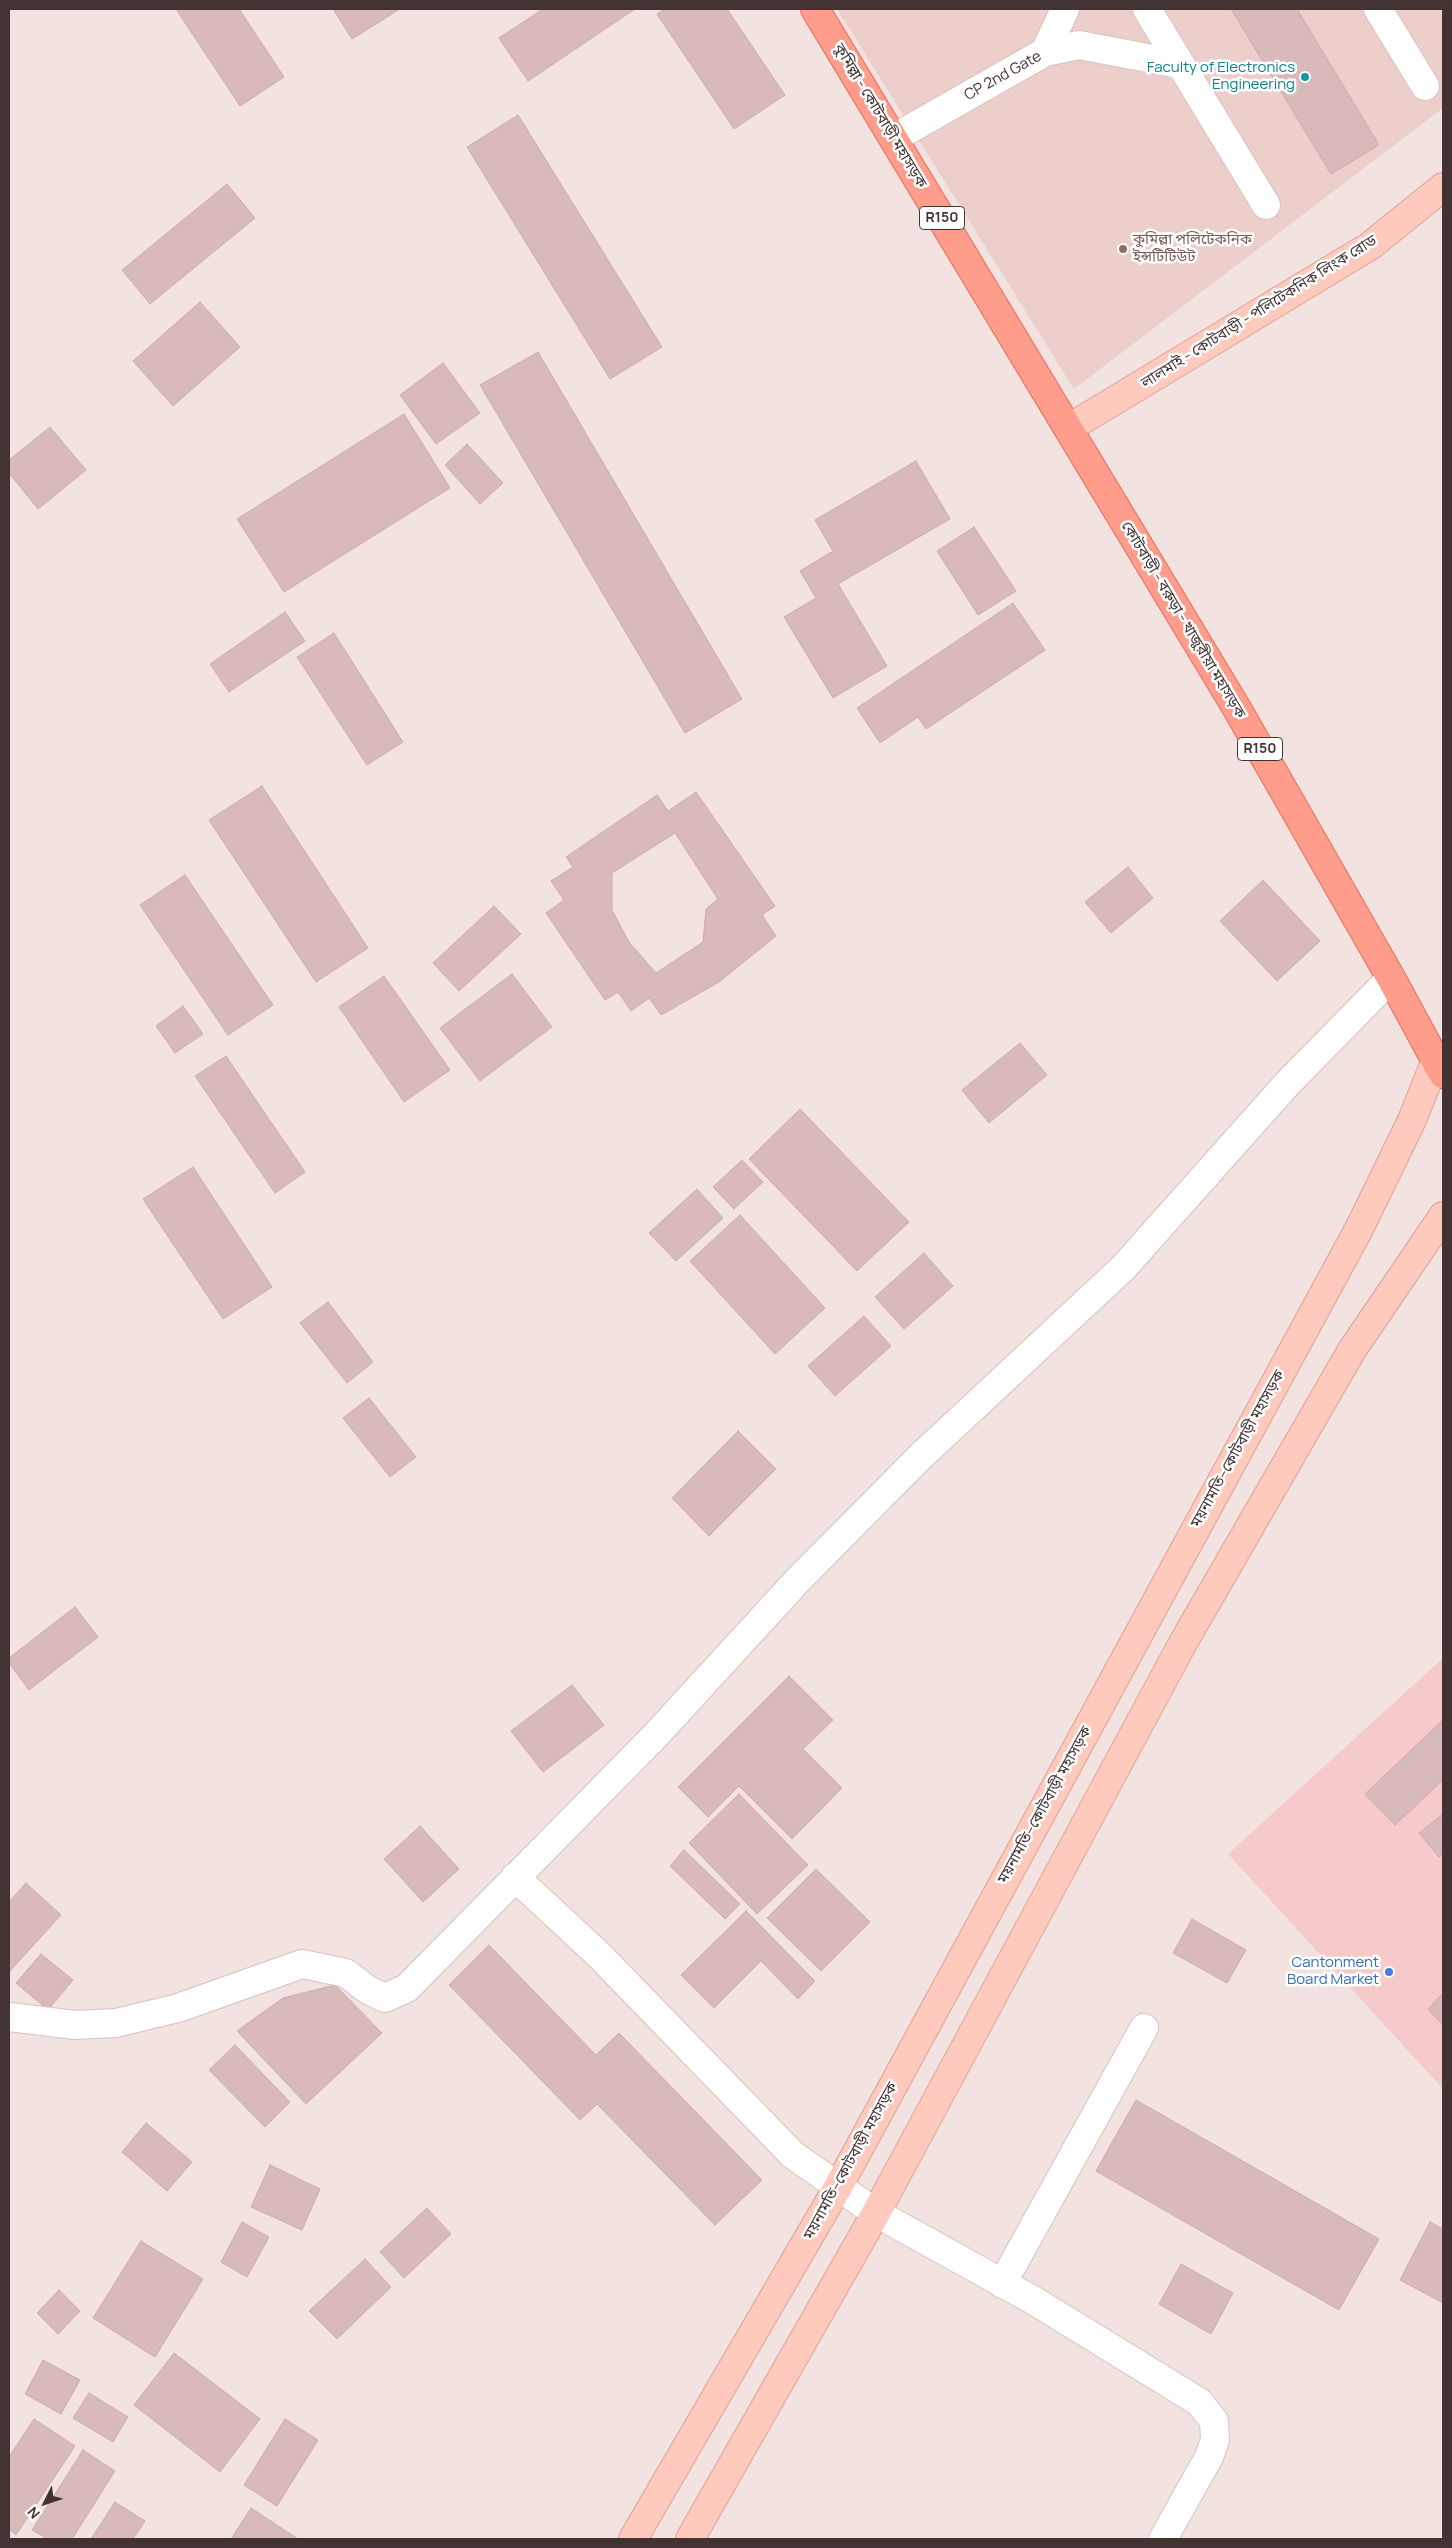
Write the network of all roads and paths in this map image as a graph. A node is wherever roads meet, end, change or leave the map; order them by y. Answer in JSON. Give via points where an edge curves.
{"nodes":[{"id":1,"x":815,"y":9,"type":"edge"},
{"id":2,"x":1066,"y":9,"type":"edge"},
{"id":3,"x":1147,"y":9,"type":"edge"},
{"id":4,"x":1378,"y":9,"type":"edge"},
{"id":5,"x":1044,"y":52,"type":"junction"},
{"id":6,"x":1179,"y":64,"type":"junction"},
{"id":7,"x":1425,"y":86,"type":"dead end"},
{"id":8,"x":894,"y":138,"type":"junction"},
{"id":9,"x":1443,"y":187,"type":"edge"},
{"id":10,"x":1266,"y":205,"type":"dead end"},
{"id":11,"x":1069,"y":428,"type":"junction"},
{"id":12,"x":1391,"y":978,"type":"junction"},
{"id":13,"x":1439,"y":1067,"type":"edge"},
{"id":14,"x":1443,"y":1216,"type":"edge"},
{"id":15,"x":515,"y":1877,"type":"junction"},
{"id":16,"x":9,"y":2018,"type":"edge"},
{"id":17,"x":1144,"y":2028,"type":"dead end"},
{"id":18,"x":838,"y":2187,"type":"junction"},
{"id":19,"x":876,"y":2213,"type":"junction"},
{"id":20,"x":1002,"y":2284,"type":"junction"},
{"id":21,"x":633,"y":2539,"type":"edge"},
{"id":22,"x":690,"y":2539,"type":"edge"},
{"id":23,"x":1163,"y":2539,"type":"edge"}],
"edges":[{"from":1,"to":8,"type":"main road","name":"কুমিল্লা - কোটবাড়ী মহাসড়ক","number":"R150"},
{"from":2,"to":5,"type":"street"},
{"from":3,"to":6,"type":"street"},
{"from":4,"to":7,"type":"street"},
{"from":5,"to":6,"type":"street","name":"CP 2nd Gate","via":[[1079,45]]},
{"from":5,"to":8,"type":"street","name":"CP 2nd Gate"},
{"from":6,"to":10,"type":"street"},
{"from":8,"to":11,"type":"main road","name":"কুমিল্লা - কোটবাড়ী মহাসড়ক","number":"R150"},
{"from":9,"to":11,"type":"main road","name":"লালমাই - কোটবাড়ী - পলিটেকনিক লিংক রোড","via":[[1370,246]]},
{"from":11,"to":12,"type":"main road","name":"কোটবাড়ী - বরুড়া - খাজুরীয়া মহাসড়ক","number":"R150","via":[[1236,707]]},
{"from":12,"to":13,"type":"main road","name":"কোটবাড়ী - বরুড়া - খাজুরীয়া মহাসড়ক","number":"R150"},
{"from":12,"to":15,"type":"street","via":[[1287,1084],[1123,1268],[920,1457],[798,1580],[655,1736]]},
{"from":13,"to":18,"type":"main road","name":"ময়নামতি–কোটবাড়ী মহাসড়ক","via":[[1359,1229]]},
{"from":14,"to":19,"type":"main road","via":[[1352,1350],[1189,1632]]},
{"from":15,"to":16,"type":"street","via":[[407,1988],[386,1998],[368,1990],[346,1973],[302,1964],[178,2008],[116,2023],[75,2025]]},
{"from":15,"to":18,"type":"street","via":[[599,1955],[793,2155]]},
{"from":17,"to":20,"type":"street"},
{"from":18,"to":19,"type":"street"},
{"from":18,"to":21,"type":"main road","name":"ময়নামতি–কোটবাড়ী মহাসড়ক"},
{"from":19,"to":20,"type":"street"},
{"from":19,"to":22,"type":"main road"},
{"from":20,"to":23,"type":"street","via":[[1199,2402],[1214,2421],[1215,2440],[1208,2457]]}]}
